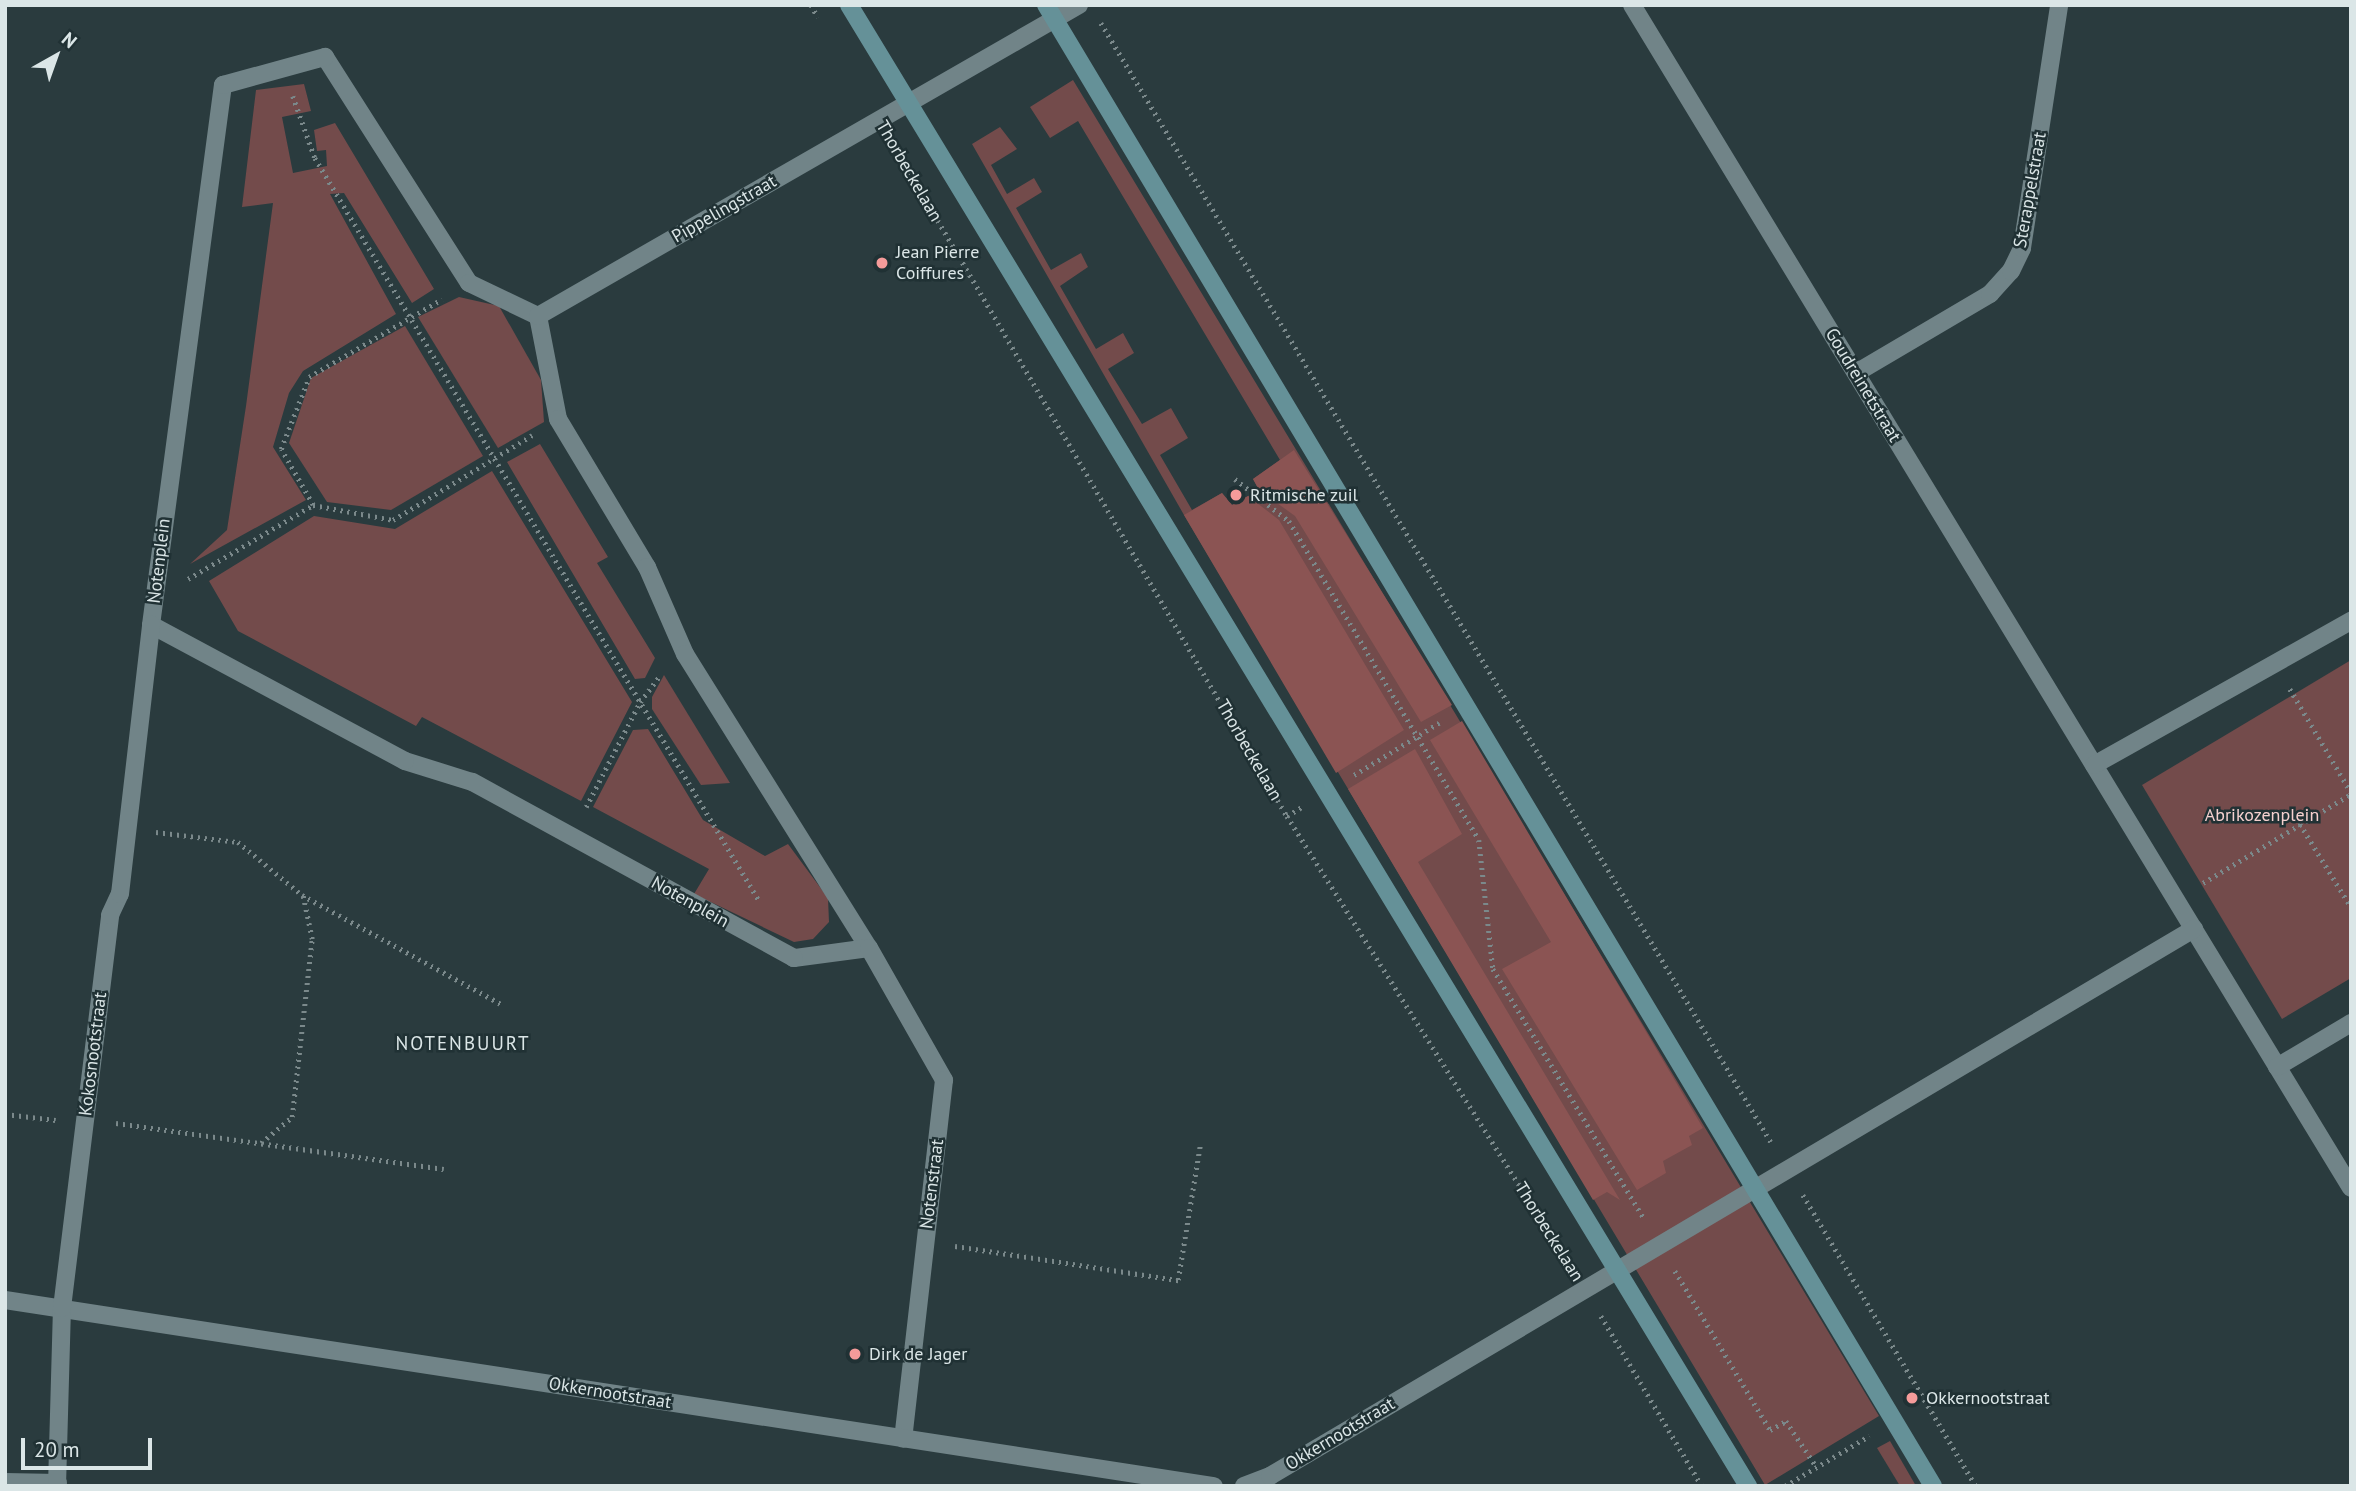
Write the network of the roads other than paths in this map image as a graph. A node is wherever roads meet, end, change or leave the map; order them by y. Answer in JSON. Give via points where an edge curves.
{"nodes":[{"id":1,"x":849,"y":5,"type":"edge"},
{"id":2,"x":1079,"y":5,"type":"edge"},
{"id":3,"x":1632,"y":5,"type":"edge"},
{"id":4,"x":2059,"y":5,"type":"edge"},
{"id":5,"x":1050,"y":12,"type":"edge"},
{"id":6,"x":910,"y":102,"type":"junction"},
{"id":7,"x":538,"y":316,"type":"junction"},
{"id":8,"x":1856,"y":373,"type":"junction"},
{"id":9,"x":2351,"y":621,"type":"edge"},
{"id":10,"x":151,"y":625,"type":"junction"},
{"id":11,"x":2094,"y":765,"type":"junction"},
{"id":12,"x":2194,"y":929,"type":"junction"},
{"id":13,"x":869,"y":948,"type":"junction"},
{"id":14,"x":2351,"y":1023,"type":"edge"},
{"id":15,"x":2277,"y":1067,"type":"junction"},
{"id":16,"x":2351,"y":1188,"type":"edge"},
{"id":17,"x":1753,"y":1190,"type":"junction"},
{"id":18,"x":1616,"y":1271,"type":"junction"},
{"id":19,"x":5,"y":1300,"type":"edge"},
{"id":20,"x":62,"y":1308,"type":"junction"},
{"id":21,"x":903,"y":1439,"type":"junction"},
{"id":22,"x":5,"y":1482,"type":"edge"},
{"id":23,"x":58,"y":1485,"type":"edge"},
{"id":24,"x":1214,"y":1486,"type":"edge"},
{"id":25,"x":1244,"y":1486,"type":"edge"},
{"id":26,"x":1748,"y":1486,"type":"edge"},
{"id":27,"x":1933,"y":1486,"type":"edge"}],
"edges":[{"from":1,"to":6,"type":"street","name":"Thorbeckelaan"},
{"from":2,"to":5,"type":"street"},
{"from":3,"to":8,"type":"street","name":"Goudreinetstraat"},
{"from":4,"to":8,"type":"street","name":"Sterappelstraat","via":[[2022,248],[2011,271],[1990,294]]},
{"from":5,"to":6,"type":"street","name":"Thorbeckelaan"},
{"from":5,"to":17,"type":"street"},
{"from":6,"to":7,"type":"street","name":"Pippelingstraat"},
{"from":6,"to":18,"type":"street","name":"Thorbeckelaan"},
{"from":7,"to":10,"type":"street","name":"Notenplein","via":[[469,283],[325,57],[223,85]]},
{"from":7,"to":13,"type":"street","via":[[558,419],[647,567],[685,654]]},
{"from":8,"to":11,"type":"street","name":"Goudreinetstraat"},
{"from":9,"to":11,"type":"street"},
{"from":10,"to":13,"type":"street","name":"Notenplein","via":[[405,761],[472,782],[794,958],[841,956]]},
{"from":10,"to":20,"type":"street","name":"Kokosnootstraat","via":[[120,894],[110,915]]},
{"from":11,"to":12,"type":"street"},
{"from":12,"to":15,"type":"street"},
{"from":12,"to":17,"type":"street","name":"Okkernootstraat"},
{"from":13,"to":21,"type":"street","name":"Notenstraat","via":[[944,1080]]},
{"from":14,"to":15,"type":"street"},
{"from":15,"to":16,"type":"street"},
{"from":17,"to":18,"type":"street","name":"Okkernootstraat"},
{"from":17,"to":27,"type":"street"},
{"from":18,"to":25,"type":"street","name":"Okkernootstraat","via":[[1270,1476]]},
{"from":18,"to":26,"type":"street","name":"Thorbeckelaan"},
{"from":19,"to":20,"type":"street","name":"Okkernootstraat"},
{"from":20,"to":21,"type":"street","name":"Okkernootstraat"},
{"from":20,"to":23,"type":"street","name":"Kokosnootstraat"},
{"from":21,"to":24,"type":"street","name":"Okkernootstraat"},
{"from":22,"to":23,"type":"street"}]}
